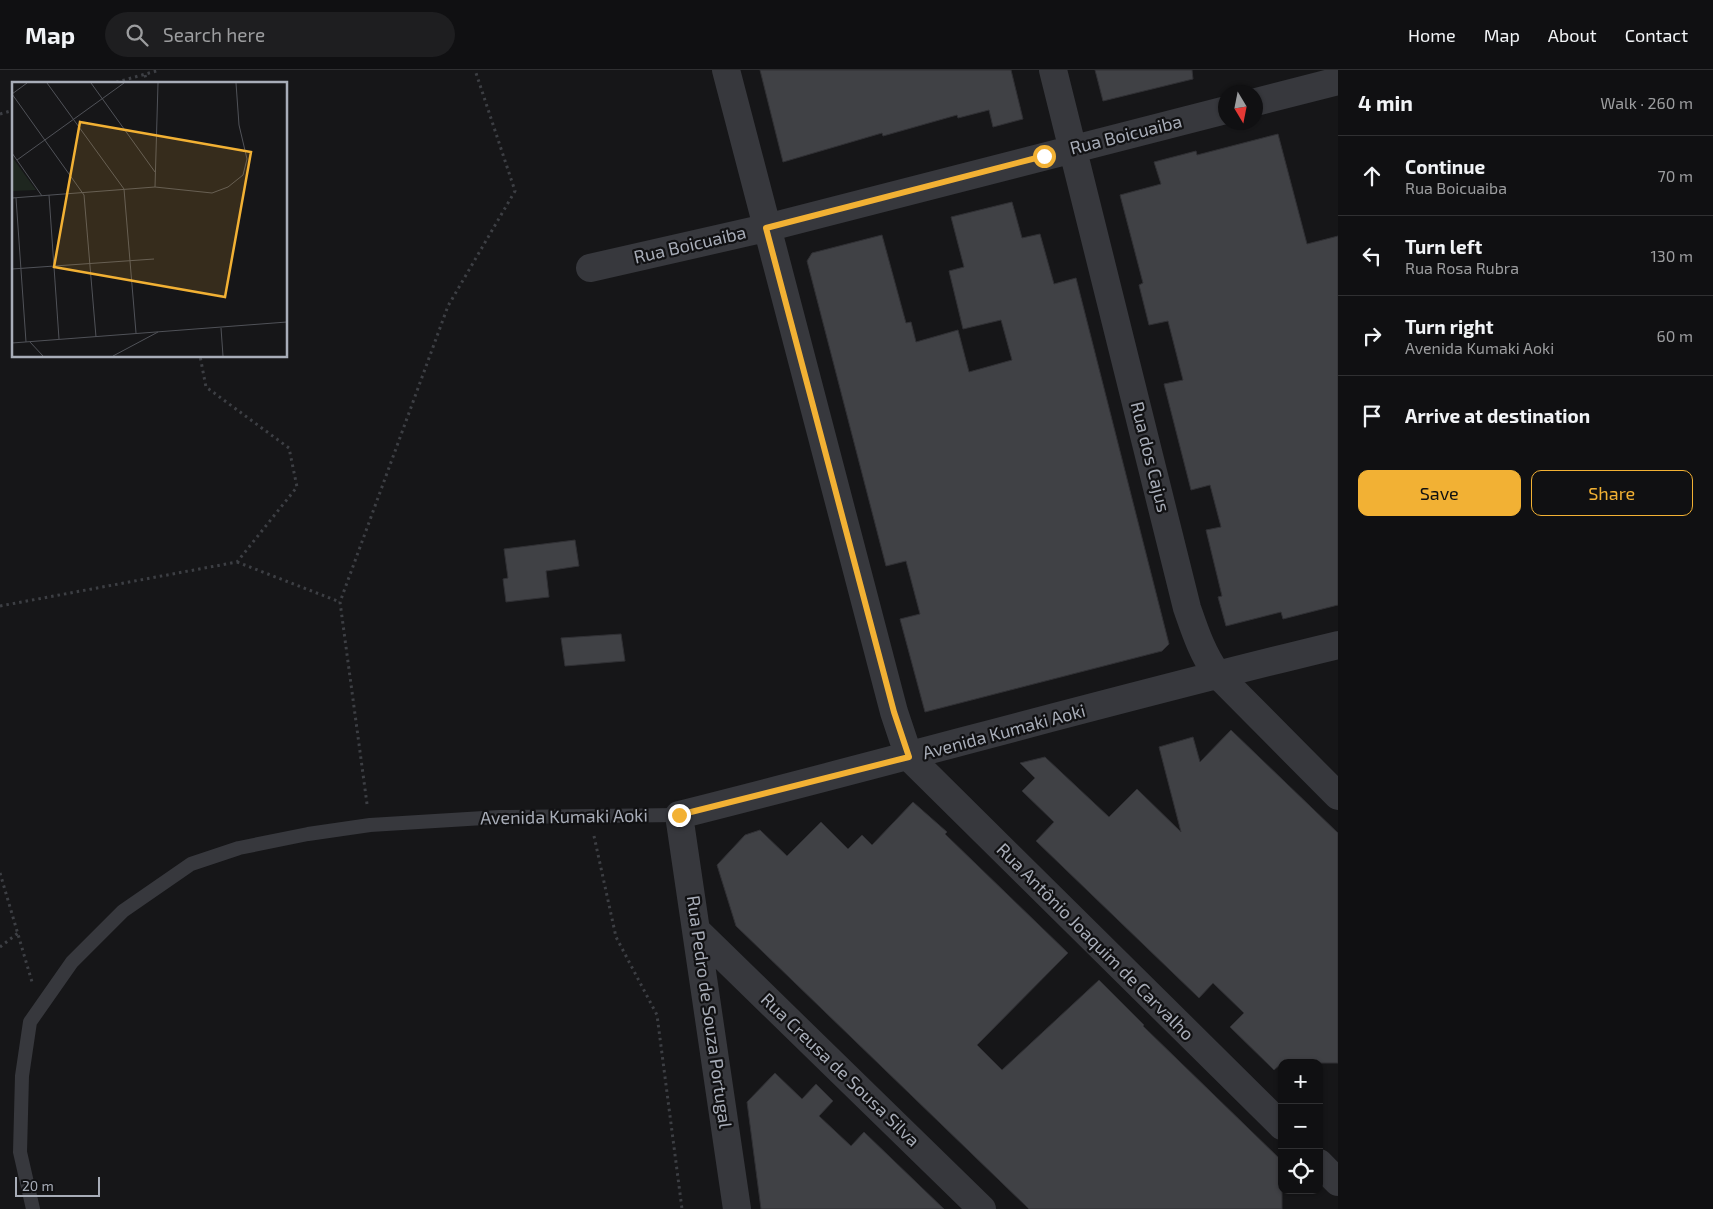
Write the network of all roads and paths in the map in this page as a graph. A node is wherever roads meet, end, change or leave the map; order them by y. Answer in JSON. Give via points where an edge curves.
{"nodes":[{"id":1,"x":160,"y":70,"type":"edge"},
{"id":2,"x":475,"y":70,"type":"edge"},
{"id":3,"x":726,"y":70,"type":"edge"},
{"id":4,"x":1053,"y":70,"type":"edge"},
{"id":5,"x":145,"y":74,"type":"junction"},
{"id":6,"x":1338,"y":81,"type":"edge"},
{"id":7,"x":117,"y":82,"type":"edge"},
{"id":8,"x":146,"y":82,"type":"edge"},
{"id":9,"x":1263,"y":100,"type":"edge"},
{"id":10,"x":1218,"y":112,"type":"edge"},
{"id":11,"x":1074,"y":148,"type":"junction"},
{"id":12,"x":766,"y":228,"type":"junction"},
{"id":13,"x":590,"y":268,"type":"dead end"},
{"id":14,"x":200,"y":358,"type":"edge"},
{"id":15,"x":237,"y":562,"type":"junction"},
{"id":16,"x":340,"y":602,"type":"junction"},
{"id":17,"x":0,"y":606,"type":"edge"},
{"id":18,"x":1338,"y":645,"type":"edge"},
{"id":19,"x":1217,"y":674,"type":"junction"},
{"id":20,"x":909,"y":757,"type":"junction"},
{"id":21,"x":1338,"y":796,"type":"edge"},
{"id":22,"x":679,"y":815,"type":"junction"},
{"id":23,"x":590,"y":816,"type":"junction"},
{"id":24,"x":370,"y":825,"type":"junction"},
{"id":25,"x":0,"y":873,"type":"edge"},
{"id":26,"x":698,"y":932,"type":"junction"},
{"id":27,"x":18,"y":934,"type":"junction"},
{"id":28,"x":0,"y":947,"type":"edge"},
{"id":29,"x":40,"y":1009,"type":"junction"},
{"id":30,"x":1278,"y":1122,"type":"edge"},
{"id":31,"x":1323,"y":1167,"type":"edge"},
{"id":32,"x":1338,"y":1182,"type":"edge"},
{"id":33,"x":34,"y":1209,"type":"edge"},
{"id":34,"x":682,"y":1209,"type":"edge"},
{"id":35,"x":737,"y":1209,"type":"edge"},
{"id":36,"x":982,"y":1209,"type":"edge"}],
"edges":[{"from":1,"to":5,"type":"path"},
{"from":2,"to":16,"type":"path","via":[[515,191],[448,306]]},
{"from":3,"to":12,"type":"street"},
{"from":4,"to":11,"type":"street","name":"Rua dos Cajus"},
{"from":5,"to":7,"type":"path"},
{"from":5,"to":8,"type":"path"},
{"from":6,"to":9,"type":"street"},
{"from":10,"to":11,"type":"street","name":"Rua Boicuaiba"},
{"from":11,"to":12,"type":"street","name":"Rua Boicuaiba"},
{"from":11,"to":19,"type":"street","name":"Rua dos Cajus","via":[[1187,608],[1204,652]]},
{"from":12,"to":13,"type":"street","name":"Rua Boicuaiba"},
{"from":12,"to":20,"type":"street"},
{"from":14,"to":15,"type":"path","via":[[206,387],[289,448],[297,487]]},
{"from":15,"to":16,"type":"path"},
{"from":15,"to":17,"type":"path"},
{"from":16,"to":24,"type":"path"},
{"from":18,"to":19,"type":"street","name":"Avenida Kumaki Aoki"},
{"from":19,"to":20,"type":"street","name":"Avenida Kumaki Aoki"},
{"from":19,"to":21,"type":"street","name":"Rua dos Cajus"},
{"from":20,"to":22,"type":"street","name":"Avenida Kumaki Aoki"},
{"from":20,"to":30,"type":"street","name":"Rua Antônio Joaquim de Carvalho"},
{"from":22,"to":23,"type":"lane","name":"Avenida Kumaki Aoki"},
{"from":22,"to":26,"type":"street","name":"Rua Pedro de Souza Portugal"},
{"from":23,"to":24,"type":"lane","name":"Avenida Kumaki Aoki","via":[[500,816]]},
{"from":23,"to":34,"type":"path","via":[[616,937],[657,1015]]},
{"from":24,"to":29,"type":"lane","name":"Avenida Kumaki Aoki","via":[[239,848],[191,864],[123,911],[72,962]]},
{"from":25,"to":27,"type":"path"},
{"from":26,"to":35,"type":"street","name":"Rua Pedro de Souza Portugal"},
{"from":26,"to":36,"type":"street","name":"Rua Creusa de Sousa Silva"},
{"from":27,"to":28,"type":"path"},
{"from":27,"to":29,"type":"path"},
{"from":29,"to":33,"type":"lane","name":"Avenida Kumaki Aoki","via":[[30,1022],[22,1076],[20,1124],[20,1152]]},
{"from":31,"to":32,"type":"street"}]}
